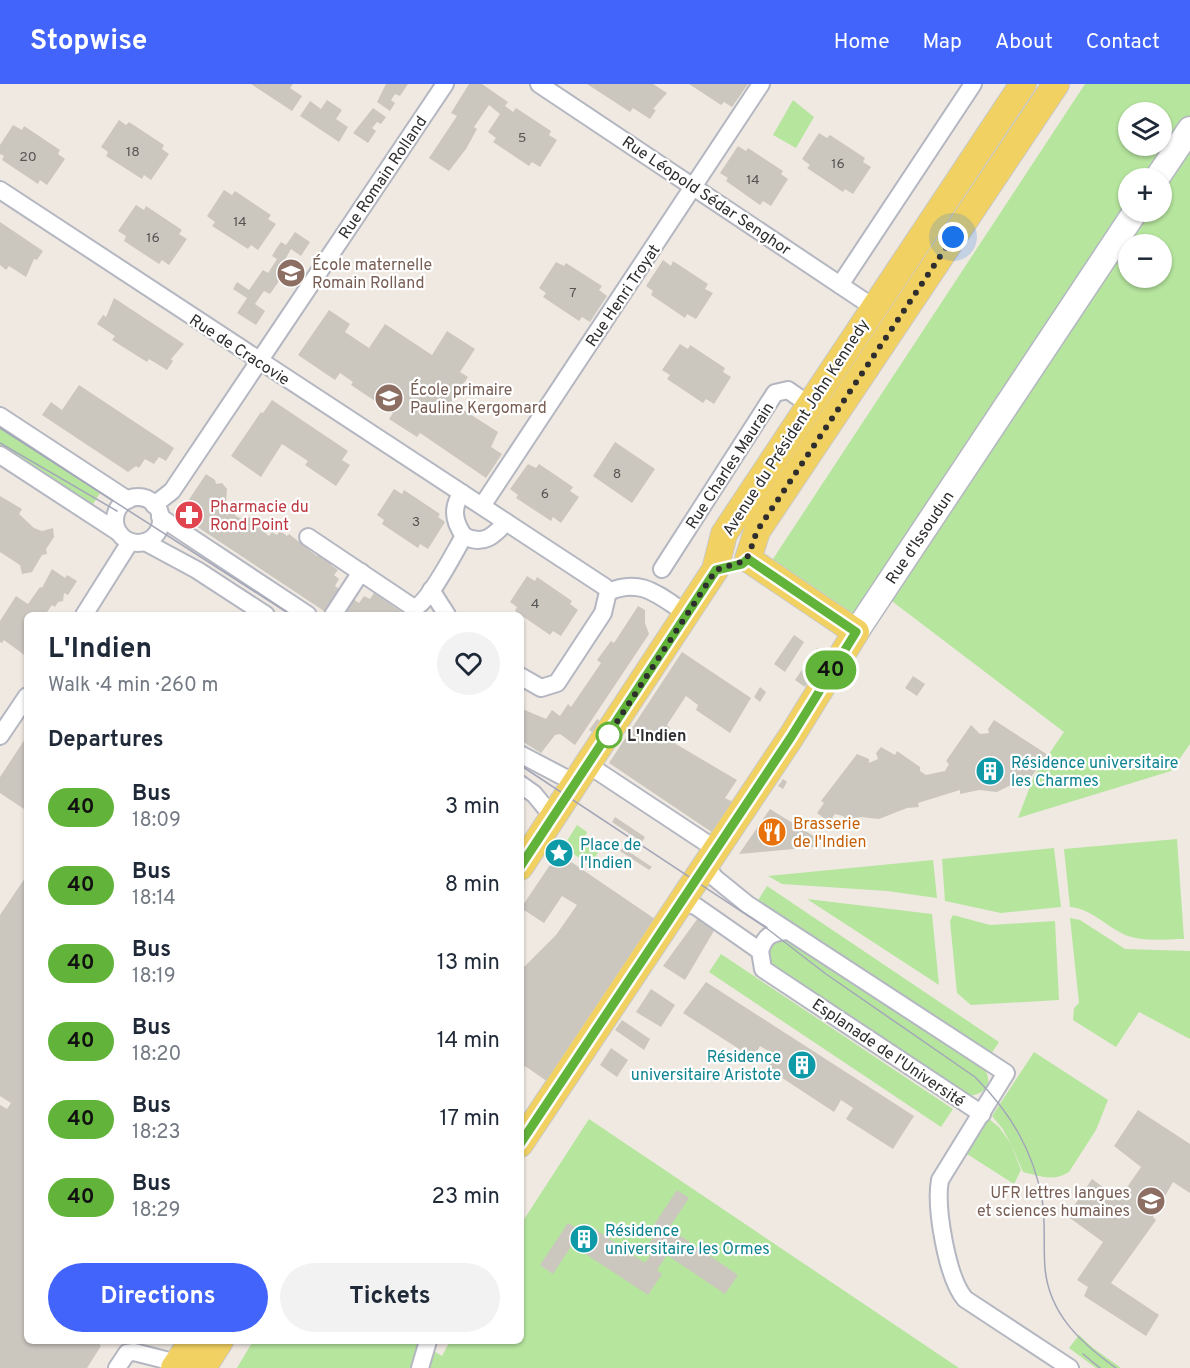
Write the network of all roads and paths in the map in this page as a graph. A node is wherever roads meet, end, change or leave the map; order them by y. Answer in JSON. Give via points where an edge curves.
{"nodes":[{"id":1,"x":445,"y":84,"type":"edge"},
{"id":2,"x":539,"y":84,"type":"edge"},
{"id":3,"x":761,"y":84,"type":"edge"},
{"id":4,"x":973,"y":84,"type":"edge"},
{"id":5,"x":1023,"y":84,"type":"edge"},
{"id":6,"x":1056,"y":84,"type":"edge"},
{"id":7,"x":1190,"y":129,"type":"edge"},
{"id":8,"x":1164,"y":168,"type":"edge"},
{"id":9,"x":694,"y":186,"type":"junction"},
{"id":10,"x":0,"y":190,"type":"edge"},
{"id":11,"x":1128,"y":222,"type":"edge"},
{"id":12,"x":840,"y":285,"type":"junction"},
{"id":13,"x":873,"y":307,"type":"junction"},
{"id":14,"x":896,"y":323,"type":"junction"},
{"id":15,"x":259,"y":362,"type":"junction"},
{"id":16,"x":808,"y":404,"type":"junction"},
{"id":17,"x":0,"y":416,"type":"edge"},
{"id":18,"x":831,"y":420,"type":"junction"},
{"id":19,"x":0,"y":455,"type":"edge"},
{"id":20,"x":462,"y":493,"type":"junction"},
{"id":21,"x":128,"y":500,"type":"junction"},
{"id":22,"x":482,"y":506,"type":"junction"},
{"id":23,"x":157,"y":511,"type":"junction"},
{"id":24,"x":506,"y":522,"type":"junction"},
{"id":25,"x":464,"y":536,"type":"junction"},
{"id":26,"x":308,"y":537,"type":"dead end"},
{"id":27,"x":131,"y":539,"type":"junction"},
{"id":28,"x":748,"y":559,"type":"junction"},
{"id":29,"x":662,"y":569,"type":"dead end"},
{"id":30,"x":716,"y":570,"type":"junction"},
{"id":31,"x":361,"y":573,"type":"junction"},
{"id":32,"x":431,"y":590,"type":"junction"},
{"id":33,"x":609,"y":592,"type":"junction"},
{"id":34,"x":86,"y":612,"type":"edge"},
{"id":35,"x":261,"y":612,"type":"edge"},
{"id":36,"x":304,"y":612,"type":"edge"},
{"id":37,"x":335,"y":612,"type":"edge"},
{"id":38,"x":445,"y":612,"type":"edge"},
{"id":39,"x":687,"y":614,"type":"junction"},
{"id":40,"x":856,"y":632,"type":"junction"},
{"id":41,"x":524,"y":677,"type":"edge"},
{"id":42,"x":24,"y":700,"type":"edge"},
{"id":43,"x":0,"y":736,"type":"edge"},
{"id":44,"x":524,"y":756,"type":"edge"},
{"id":45,"x":599,"y":772,"type":"dead end"},
{"id":46,"x":575,"y":783,"type":"junction"},
{"id":47,"x":524,"y":787,"type":"edge"},
{"id":48,"x":553,"y":817,"type":"junction"},
{"id":49,"x":706,"y":854,"type":"junction"},
{"id":50,"x":524,"y":861,"type":"edge"},
{"id":51,"x":681,"y":900,"type":"junction"},
{"id":52,"x":786,"y":931,"type":"junction"},
{"id":53,"x":760,"y":951,"type":"junction"},
{"id":54,"x":982,"y":1114,"type":"junction"},
{"id":55,"x":524,"y":1138,"type":"edge"},
{"id":56,"x":190,"y":1344,"type":"edge"},
{"id":57,"x":218,"y":1344,"type":"edge"},
{"id":58,"x":427,"y":1344,"type":"edge"},
{"id":59,"x":176,"y":1366,"type":"edge"},
{"id":60,"x":117,"y":1368,"type":"edge"},
{"id":61,"x":203,"y":1368,"type":"edge"},
{"id":62,"x":420,"y":1368,"type":"edge"},
{"id":63,"x":1070,"y":1368,"type":"edge"}],
"edges":[{"from":1,"to":15,"type":"street","name":"Rue Romain Rolland"},
{"from":2,"to":9,"type":"street","name":"Rue Léopold Sédar Senghor"},
{"from":3,"to":9,"type":"street","name":"Rue Henri Troyat"},
{"from":4,"to":12,"type":"street"},
{"from":5,"to":13,"type":"main road","name":"Avenue du Président John Kennedy"},
{"from":6,"to":14,"type":"main road","name":"Avenue du Président John Kennedy"},
{"from":7,"to":8,"type":"street"},
{"from":9,"to":12,"type":"street","name":"Rue Léopold Sédar Senghor"},
{"from":9,"to":22,"type":"street","name":"Rue Henri Troyat"},
{"from":10,"to":15,"type":"street","name":"Rue de Cracovie"},
{"from":11,"to":40,"type":"street","name":"Rue d'Issoudun"},
{"from":12,"to":13,"type":"street","name":"Rue Léopold Sédar Senghor"},
{"from":13,"to":14,"type":"street"},
{"from":13,"to":16,"type":"main road","name":"Avenue du Président John Kennedy"},
{"from":14,"to":18,"type":"main road","name":"Avenue du Président John Kennedy"},
{"from":15,"to":20,"type":"street","name":"Rue de Cracovie"},
{"from":15,"to":23,"type":"street","name":"Rue Romain Rolland"},
{"from":16,"to":18,"type":"street"},
{"from":16,"to":29,"type":"street","name":"Rue Charles Maurain","via":[[788,390],[775,393]]},
{"from":16,"to":30,"type":"main road","name":"Avenue du Président John Kennedy","via":[[724,534]]},
{"from":17,"to":21,"type":"street"},
{"from":18,"to":28,"type":"main road","name":"Avenue du Président John Kennedy","via":[[757,531]]},
{"from":19,"to":27,"type":"street"},
{"from":20,"to":22,"type":"street","name":"Rue de Cracovie"},
{"from":20,"to":25,"type":"street","via":[[454,518]]},
{"from":21,"to":23,"type":"street","via":[[142,498]]},
{"from":21,"to":27,"type":"street","via":[[117,511],[115,525]]},
{"from":22,"to":24,"type":"street","name":"Rue de Cracovie"},
{"from":23,"to":27,"type":"street","via":[[156,535]]},
{"from":23,"to":36,"type":"street"},
{"from":24,"to":25,"type":"street","via":[[493,537],[482,540]]},
{"from":24,"to":33,"type":"street","name":"Rue de Cracovie"},
{"from":25,"to":32,"type":"street"},
{"from":26,"to":31,"type":"street"},
{"from":27,"to":34,"type":"street"},
{"from":27,"to":35,"type":"street","via":[[197,570]]},
{"from":28,"to":30,"type":"street"},
{"from":28,"to":40,"type":"main road"},
{"from":30,"to":39,"type":"main road","name":"Avenue du Président John Kennedy"},
{"from":31,"to":32,"type":"street","via":[[414,608]]},
{"from":31,"to":37,"type":"street"},
{"from":32,"to":38,"type":"street"},
{"from":33,"to":39,"type":"street","via":[[634,584]]},
{"from":33,"to":41,"type":"street","via":[[603,613],[557,683],[541,688]]},
{"from":39,"to":46,"type":"main road","name":"Avenue du Président John Kennedy"},
{"from":40,"to":49,"type":"main road","name":"Rue d'Issoudun","via":[[731,829]]},
{"from":42,"to":43,"type":"street"},
{"from":44,"to":46,"type":"street"},
{"from":45,"to":49,"type":"street","name":"Esplanade de l'Université"},
{"from":46,"to":48,"type":"main road","name":"Avenue du Président John Kennedy"},
{"from":47,"to":48,"type":"street"},
{"from":48,"to":50,"type":"main road","name":"Avenue du Président John Kennedy"},
{"from":49,"to":51,"type":"main road","name":"Rue d'Issoudun"},
{"from":49,"to":52,"type":"street","name":"Esplanade de l'Université","via":[[715,878]]},
{"from":51,"to":53,"type":"street","name":"Esplanade de l'Université"},
{"from":51,"to":55,"type":"main road","name":"Rue d'Issoudun"},
{"from":52,"to":53,"type":"street","via":[[765,938]]},
{"from":52,"to":54,"type":"street","name":"Esplanade de l'Université","via":[[1006,1073]]},
{"from":53,"to":54,"type":"street","name":"Esplanade de l'Université","via":[[763,969]]},
{"from":54,"to":63,"type":"street","via":[[945,1171],[937,1194],[959,1292]]},
{"from":56,"to":59,"type":"main road"},
{"from":57,"to":61,"type":"main road"},
{"from":58,"to":62,"type":"street"},
{"from":59,"to":60,"type":"street","via":[[134,1352],[127,1353]]}]}
